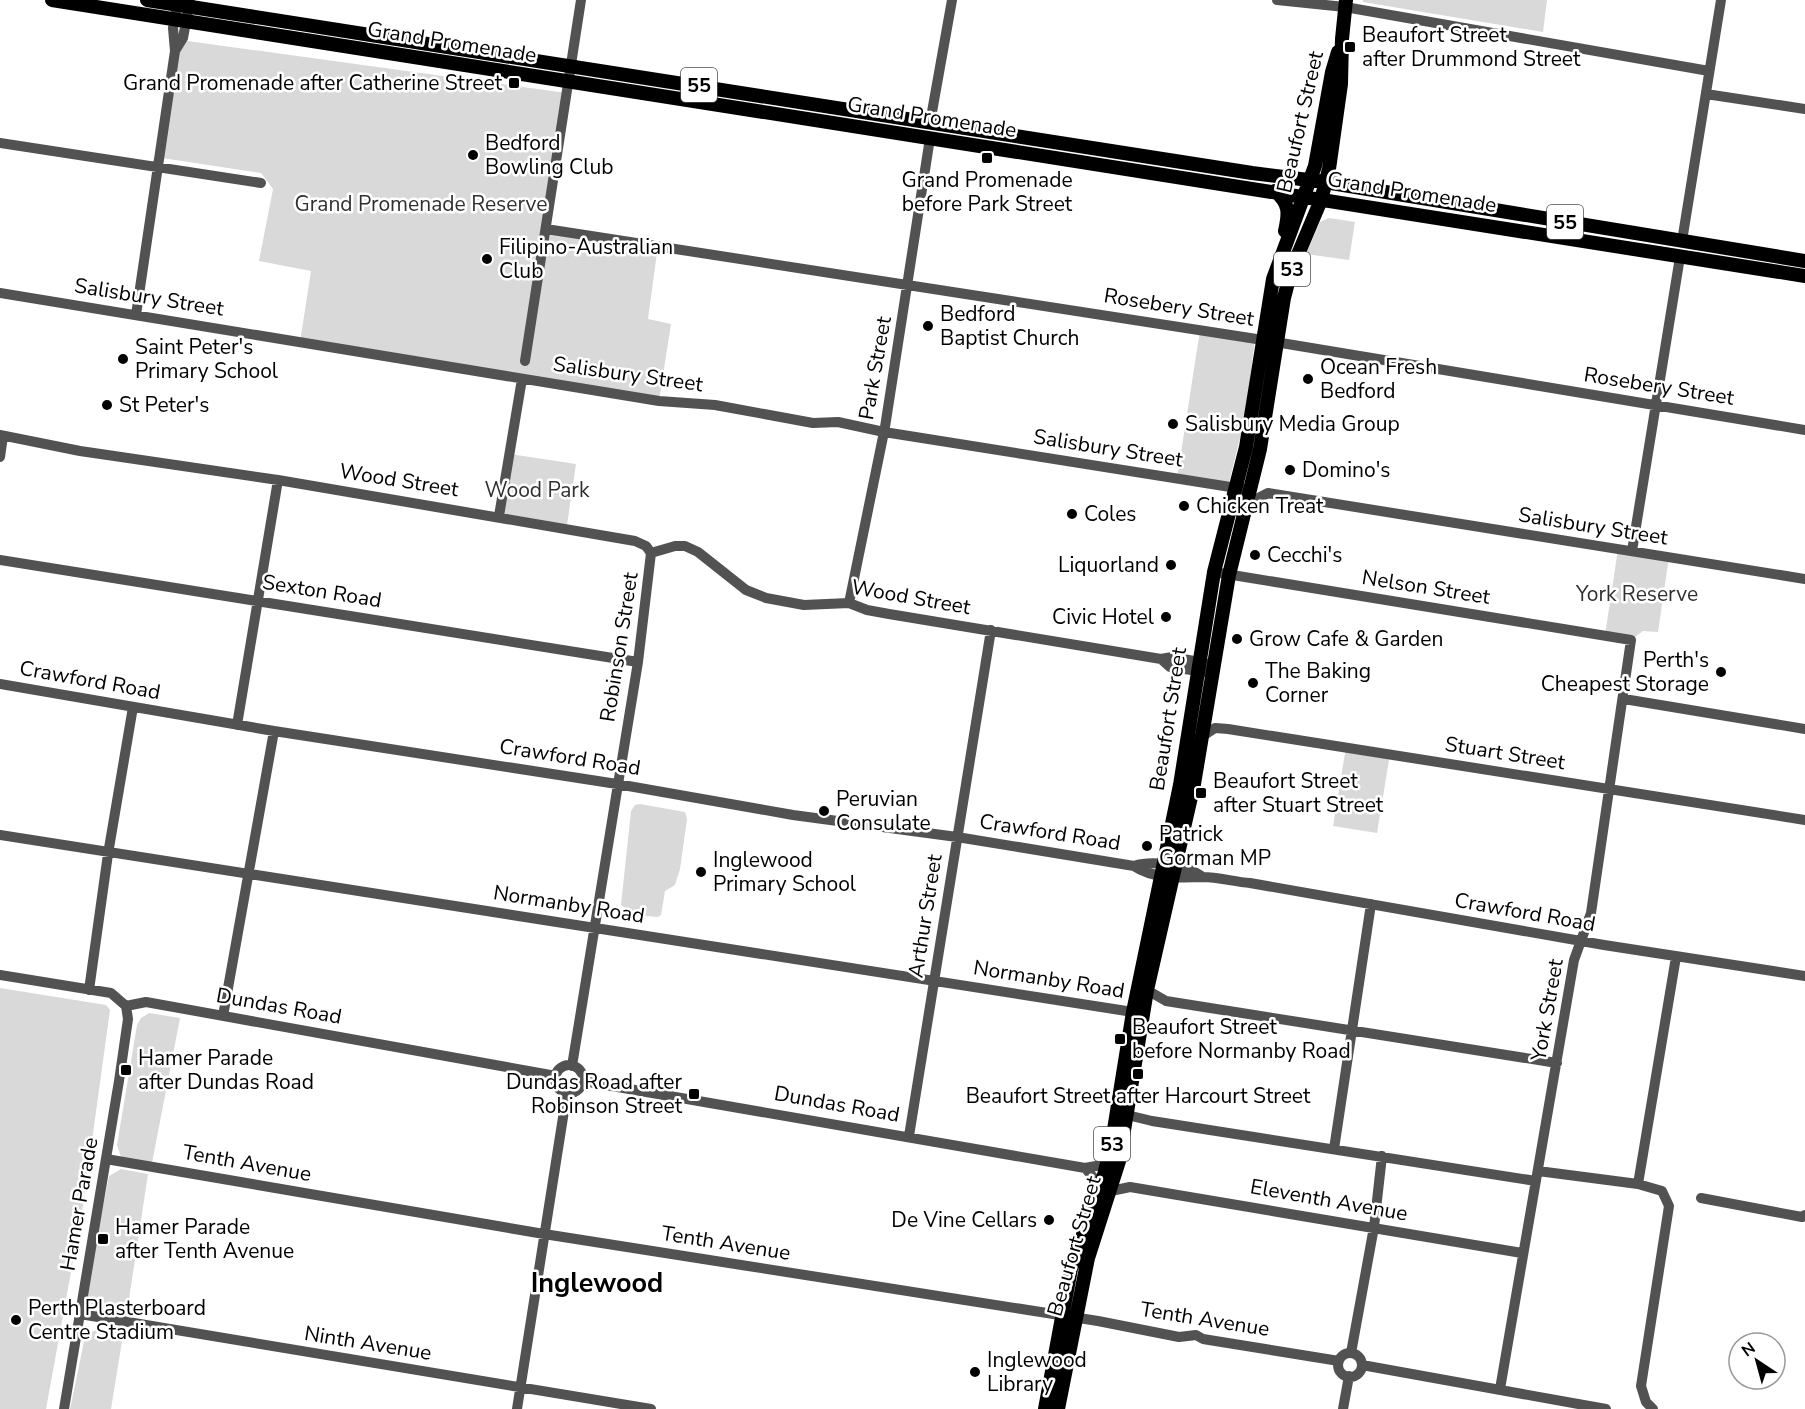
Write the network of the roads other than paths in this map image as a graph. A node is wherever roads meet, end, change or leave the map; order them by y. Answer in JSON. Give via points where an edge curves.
{"nodes":[{"id":1,"x":52,"y":0,"type":"edge"},
{"id":2,"x":147,"y":0,"type":"edge"},
{"id":3,"x":581,"y":0,"type":"edge"},
{"id":4,"x":952,"y":0,"type":"edge"},
{"id":5,"x":1277,"y":0,"type":"edge"},
{"id":6,"x":1721,"y":0,"type":"edge"},
{"id":7,"x":184,"y":3,"type":"edge"},
{"id":8,"x":1346,"y":4,"type":"edge"},
{"id":9,"x":180,"y":21,"type":"junction"},
{"id":10,"x":326,"y":28,"type":"junction"},
{"id":11,"x":1342,"y":39,"type":"junction"},
{"id":12,"x":364,"y":50,"type":"junction"},
{"id":13,"x":571,"y":65,"type":"junction"},
{"id":14,"x":1709,"y":71,"type":"junction"},
{"id":15,"x":568,"y":81,"type":"junction"},
{"id":16,"x":1341,"y":84,"type":"junction"},
{"id":17,"x":1706,"y":94,"type":"junction"},
{"id":18,"x":1805,"y":109,"type":"edge"},
{"id":19,"x":930,"y":123,"type":"junction"},
{"id":20,"x":930,"y":138,"type":"junction"},
{"id":21,"x":0,"y":143,"type":"edge"},
{"id":22,"x":156,"y":167,"type":"junction"},
{"id":23,"x":1311,"y":180,"type":"junction"},
{"id":24,"x":1325,"y":182,"type":"junction"},
{"id":25,"x":261,"y":183,"type":"dead end"},
{"id":26,"x":1346,"y":186,"type":"junction"},
{"id":27,"x":1275,"y":191,"type":"junction"},
{"id":28,"x":1305,"y":197,"type":"junction"},
{"id":29,"x":1321,"y":200,"type":"junction"},
{"id":30,"x":546,"y":229,"type":"junction"},
{"id":31,"x":1682,"y":241,"type":"junction"},
{"id":32,"x":1281,"y":257,"type":"junction"},
{"id":33,"x":1680,"y":257,"type":"junction"},
{"id":34,"x":1805,"y":261,"type":"edge"},
{"id":35,"x":1805,"y":276,"type":"edge"},
{"id":36,"x":909,"y":284,"type":"junction"},
{"id":37,"x":0,"y":293,"type":"edge"},
{"id":38,"x":136,"y":315,"type":"junction"},
{"id":39,"x":1269,"y":341,"type":"junction"},
{"id":40,"x":525,"y":361,"type":"dead end"},
{"id":41,"x":522,"y":379,"type":"junction"},
{"id":42,"x":1656,"y":405,"type":"junction"},
{"id":43,"x":1805,"y":429,"type":"edge"},
{"id":44,"x":884,"y":432,"type":"junction"},
{"id":45,"x":2,"y":436,"type":"edge"},
{"id":46,"x":0,"y":457,"type":"edge"},
{"id":47,"x":1255,"y":473,"type":"junction"},
{"id":48,"x":278,"y":480,"type":"junction"},
{"id":49,"x":1236,"y":488,"type":"junction"},
{"id":50,"x":1268,"y":493,"type":"junction"},
{"id":51,"x":1248,"y":497,"type":"junction"},
{"id":52,"x":499,"y":516,"type":"junction"},
{"id":53,"x":1632,"y":551,"type":"junction"},
{"id":54,"x":651,"y":553,"type":"junction"},
{"id":55,"x":0,"y":560,"type":"edge"},
{"id":56,"x":1214,"y":572,"type":"junction"},
{"id":57,"x":1229,"y":575,"type":"junction"},
{"id":58,"x":1805,"y":579,"type":"edge"},
{"id":59,"x":258,"y":601,"type":"junction"},
{"id":60,"x":849,"y":603,"type":"junction"},
{"id":61,"x":991,"y":630,"type":"junction"},
{"id":62,"x":1631,"y":640,"type":"joint"},
{"id":63,"x":638,"y":662,"type":"junction"},
{"id":64,"x":1198,"y":666,"type":"junction"},
{"id":65,"x":1214,"y":669,"type":"junction"},
{"id":66,"x":0,"y":684,"type":"edge"},
{"id":67,"x":1624,"y":699,"type":"junction"},
{"id":68,"x":133,"y":707,"type":"junction"},
{"id":69,"x":237,"y":725,"type":"junction"},
{"id":70,"x":1805,"y":729,"type":"edge"},
{"id":71,"x":274,"y":731,"type":"junction"},
{"id":72,"x":1201,"y":737,"type":"junction"},
{"id":73,"x":617,"y":784,"type":"junction"},
{"id":74,"x":1610,"y":789,"type":"junction"},
{"id":75,"x":1805,"y":820,"type":"edge"},
{"id":76,"x":0,"y":835,"type":"edge"},
{"id":77,"x":957,"y":837,"type":"junction"},
{"id":78,"x":108,"y":854,"type":"junction"},
{"id":79,"x":1167,"y":871,"type":"junction"},
{"id":80,"x":248,"y":874,"type":"junction"},
{"id":81,"x":1371,"y":904,"type":"junction"},
{"id":82,"x":595,"y":929,"type":"junction"},
{"id":83,"x":1581,"y":941,"type":"junction"},
{"id":84,"x":1676,"y":957,"type":"junction"},
{"id":85,"x":0,"y":975,"type":"edge"},
{"id":86,"x":1805,"y":976,"type":"edge"},
{"id":87,"x":935,"y":981,"type":"junction"},
{"id":88,"x":89,"y":990,"type":"junction"},
{"id":89,"x":1147,"y":990,"type":"junction"},
{"id":90,"x":1166,"y":1001,"type":"junction"},
{"id":91,"x":126,"y":1006,"type":"junction"},
{"id":92,"x":1138,"y":1010,"type":"junction"},
{"id":93,"x":223,"y":1016,"type":"junction"},
{"id":94,"x":1352,"y":1030,"type":"junction"},
{"id":95,"x":1557,"y":1063,"type":"junction"},
{"id":96,"x":572,"y":1065,"type":"junction"},
{"id":97,"x":556,"y":1076,"type":"junction"},
{"id":98,"x":583,"y":1081,"type":"junction"},
{"id":99,"x":567,"y":1092,"type":"junction"},
{"id":100,"x":1122,"y":1114,"type":"junction"},
{"id":101,"x":1152,"y":1121,"type":"junction"},
{"id":102,"x":1124,"y":1132,"type":"junction"},
{"id":103,"x":909,"y":1136,"type":"junction"},
{"id":104,"x":1334,"y":1149,"type":"junction"},
{"id":105,"x":1382,"y":1156,"type":"junction"},
{"id":106,"x":106,"y":1159,"type":"junction"},
{"id":107,"x":1085,"y":1168,"type":"junction"},
{"id":108,"x":1112,"y":1168,"type":"junction"},
{"id":109,"x":1537,"y":1176,"type":"junction"},
{"id":110,"x":1638,"y":1184,"type":"junction"},
{"id":111,"x":1130,"y":1187,"type":"junction"},
{"id":112,"x":1106,"y":1188,"type":"junction"},
{"id":113,"x":1701,"y":1198,"type":"dead end"},
{"id":114,"x":1805,"y":1215,"type":"edge"},
{"id":115,"x":1374,"y":1227,"type":"junction"},
{"id":116,"x":544,"y":1234,"type":"junction"},
{"id":117,"x":1522,"y":1253,"type":"junction"},
{"id":118,"x":80,"y":1314,"type":"junction"},
{"id":119,"x":1068,"y":1317,"type":"junction"},
{"id":120,"x":1351,"y":1353,"type":"junction"},
{"id":121,"x":1339,"y":1361,"type":"junction"},
{"id":122,"x":1362,"y":1365,"type":"junction"},
{"id":123,"x":1349,"y":1376,"type":"junction"},
{"id":124,"x":520,"y":1387,"type":"junction"},
{"id":125,"x":1500,"y":1389,"type":"junction"},
{"id":126,"x":64,"y":1409,"type":"edge"},
{"id":127,"x":517,"y":1409,"type":"edge"},
{"id":128,"x":651,"y":1409,"type":"edge"},
{"id":129,"x":1045,"y":1409,"type":"edge"},
{"id":130,"x":1058,"y":1409,"type":"edge"},
{"id":131,"x":1343,"y":1409,"type":"edge"},
{"id":132,"x":1606,"y":1409,"type":"edge"},
{"id":133,"x":1653,"y":1409,"type":"edge"}],
"edges":[{"from":1,"to":9,"type":"main road","name":"Grand Promenade","number":"55"},
{"from":2,"to":7,"type":"main road","name":"Grand Promenade","number":"55"},
{"from":3,"to":13,"type":"street"},
{"from":4,"to":19,"type":"street"},
{"from":5,"to":8,"type":"street"},
{"from":6,"to":14,"type":"street"},
{"from":7,"to":9,"type":"street"},
{"from":7,"to":10,"type":"main road","name":"Grand Promenade","number":"55"},
{"from":8,"to":11,"type":"main road","name":"Beaufort Street","number":"53"},
{"from":8,"to":14,"type":"street"},
{"from":9,"to":12,"type":"main road","name":"Grand Promenade","number":"55"},
{"from":9,"to":22,"type":"street"},
{"from":10,"to":12,"type":"main road","via":[[328,34]]},
{"from":10,"to":13,"type":"main road","name":"Grand Promenade","number":"55"},
{"from":11,"to":16,"type":"main road","name":"Beaufort Street","number":"53"},
{"from":11,"to":23,"type":"main road","name":"Beaufort Street","number":"53"},
{"from":12,"to":15,"type":"main road","name":"Grand Promenade","number":"55"},
{"from":13,"to":15,"type":"street"},
{"from":13,"to":19,"type":"main road","name":"Grand Promenade","number":"55"},
{"from":14,"to":17,"type":"street"},
{"from":15,"to":20,"type":"main road","name":"Grand Promenade","number":"55"},
{"from":15,"to":30,"type":"street"},
{"from":16,"to":24,"type":"main road","name":"Beaufort Street","number":"53"},
{"from":16,"to":26,"type":"main road","via":[[1346,97],[1338,169]]},
{"from":17,"to":18,"type":"street"},
{"from":17,"to":31,"type":"street"},
{"from":19,"to":23,"type":"main road","name":"Grand Promenade","number":"55"},
{"from":20,"to":27,"type":"main road","name":"Grand Promenade","number":"55"},
{"from":20,"to":36,"type":"street","name":"Park Street"},
{"from":21,"to":22,"type":"street"},
{"from":22,"to":25,"type":"street"},
{"from":22,"to":38,"type":"street"},
{"from":23,"to":24,"type":"main road","name":"Grand Promenade","number":"55"},
{"from":23,"to":28,"type":"main road","name":"Beaufort Street","number":"53"},
{"from":24,"to":26,"type":"main road","name":"Grand Promenade","number":"55"},
{"from":24,"to":29,"type":"main road","name":"Beaufort Street","number":"53"},
{"from":26,"to":31,"type":"main road","name":"Grand Promenade","number":"55"},
{"from":27,"to":28,"type":"main road","name":"Grand Promenade","number":"55"},
{"from":27,"to":32,"type":"main road","via":[[1284,199],[1289,212]]},
{"from":28,"to":29,"type":"main road","name":"Grand Promenade","number":"55"},
{"from":28,"to":32,"type":"main road","name":"Beaufort Street","number":"53"},
{"from":29,"to":33,"type":"main road","name":"Grand Promenade","number":"55"},
{"from":29,"to":39,"type":"main road","name":"Beaufort Street","number":"53","via":[[1291,271]]},
{"from":30,"to":36,"type":"street","name":"Rosebery Street"},
{"from":30,"to":40,"type":"street"},
{"from":31,"to":34,"type":"main road","name":"Grand Promenade","number":"55"},
{"from":32,"to":39,"type":"main road","name":"Beaufort Street","number":"53","via":[[1273,279]]},
{"from":33,"to":35,"type":"main road","name":"Grand Promenade","number":"55"},
{"from":33,"to":42,"type":"street"},
{"from":36,"to":39,"type":"street","name":"Rosebery Street"},
{"from":36,"to":44,"type":"street","name":"Park Street"},
{"from":37,"to":38,"type":"street","name":"Salisbury Street"},
{"from":38,"to":41,"type":"street","name":"Salisbury Street"},
{"from":39,"to":42,"type":"street","name":"Rosebery Street"},
{"from":39,"to":47,"type":"main road","name":"Beaufort Street","number":"53"},
{"from":39,"to":49,"type":"main road","name":"Beaufort Street","number":"53"},
{"from":41,"to":44,"type":"street","name":"Salisbury Street","via":[[813,423],[838,422]]},
{"from":41,"to":52,"type":"street"},
{"from":42,"to":43,"type":"street","name":"Rosebery Street"},
{"from":42,"to":53,"type":"street"},
{"from":44,"to":49,"type":"street","name":"Salisbury Street"},
{"from":44,"to":60,"type":"street","name":"Park Street"},
{"from":45,"to":46,"type":"street"},
{"from":45,"to":48,"type":"street","name":"Wood Street"},
{"from":47,"to":50,"type":"street","via":[[1258,484]]},
{"from":47,"to":51,"type":"main road","name":"Beaufort Street","number":"53"},
{"from":48,"to":52,"type":"street","name":"Wood Street"},
{"from":48,"to":59,"type":"street"},
{"from":49,"to":51,"type":"street","name":"Salisbury Street"},
{"from":49,"to":56,"type":"main road","name":"Beaufort Street","number":"53"},
{"from":50,"to":51,"type":"street"},
{"from":50,"to":53,"type":"street","name":"Salisbury Street"},
{"from":51,"to":57,"type":"main road","name":"Beaufort Street","number":"53"},
{"from":52,"to":54,"type":"street","name":"Wood Street","via":[[635,541]]},
{"from":53,"to":58,"type":"street","name":"Salisbury Street"},
{"from":54,"to":60,"type":"street","name":"Wood Street","via":[[675,546],[693,549],[746,590],[766,598],[804,605]]},
{"from":54,"to":63,"type":"street","name":"Robinson Street"},
{"from":55,"to":59,"type":"street","name":"Sexton Road"},
{"from":56,"to":57,"type":"street","name":"Nelson Street"},
{"from":56,"to":64,"type":"main road","name":"Beaufort Street","number":"53"},
{"from":57,"to":62,"type":"street","name":"Nelson Street"},
{"from":57,"to":65,"type":"main road","name":"Beaufort Street","number":"53"},
{"from":59,"to":63,"type":"street","name":"Sexton Road"},
{"from":59,"to":69,"type":"street"},
{"from":60,"to":61,"type":"street","name":"Wood Street","via":[[867,610]]},
{"from":61,"to":64,"type":"street","name":"Wood Street","via":[[1161,659],[1170,667]]},
{"from":61,"to":77,"type":"street","name":"Arthur Street"},
{"from":62,"to":67,"type":"street","name":"York Street"},
{"from":63,"to":73,"type":"street","name":"Robinson Street"},
{"from":64,"to":65,"type":"street","name":"Wood Street"},
{"from":64,"to":79,"type":"main road","name":"Beaufort Street","number":"53"},
{"from":65,"to":72,"type":"main road","name":"Beaufort Street","number":"53"},
{"from":66,"to":68,"type":"street","name":"Crawford Road"},
{"from":67,"to":70,"type":"street"},
{"from":67,"to":74,"type":"street","name":"York Street"},
{"from":68,"to":69,"type":"street","name":"Crawford Road"},
{"from":68,"to":78,"type":"street"},
{"from":69,"to":71,"type":"street","name":"Crawford Road"},
{"from":71,"to":73,"type":"street","name":"Crawford Road"},
{"from":71,"to":80,"type":"street"},
{"from":72,"to":74,"type":"street","name":"Stuart Street","via":[[1215,728]]},
{"from":72,"to":79,"type":"main road","name":"Beaufort Street","number":"53","via":[[1194,784]]},
{"from":73,"to":77,"type":"street","name":"Crawford Road","via":[[793,815]]},
{"from":73,"to":82,"type":"street","name":"Robinson Street"},
{"from":74,"to":75,"type":"street","name":"Stuart Street"},
{"from":74,"to":83,"type":"street","name":"York Street","via":[[1591,913]]},
{"from":76,"to":78,"type":"street","name":"Normanby Road"},
{"from":77,"to":79,"type":"street","name":"Crawford Road","via":[[1134,866],[1143,871]]},
{"from":77,"to":87,"type":"street","name":"Arthur Street"},
{"from":78,"to":80,"type":"street","name":"Normanby Road"},
{"from":78,"to":88,"type":"street"},
{"from":79,"to":81,"type":"street","name":"Crawford Road","via":[[1192,879],[1203,877]]},
{"from":79,"to":89,"type":"main road","name":"Beaufort Street","number":"53"},
{"from":79,"to":92,"type":"main road","name":"Beaufort Street","number":"53"},
{"from":80,"to":82,"type":"street","name":"Normanby Road"},
{"from":80,"to":93,"type":"street"},
{"from":81,"to":83,"type":"street","name":"Crawford Road"},
{"from":81,"to":94,"type":"street"},
{"from":82,"to":87,"type":"street","name":"Normanby Road"},
{"from":82,"to":96,"type":"street","name":"Robinson Street"},
{"from":83,"to":84,"type":"street","name":"Crawford Road"},
{"from":83,"to":95,"type":"street","name":"York Street","via":[[1574,960]]},
{"from":84,"to":86,"type":"street","name":"Crawford Road"},
{"from":84,"to":110,"type":"street"},
{"from":85,"to":88,"type":"street"},
{"from":87,"to":92,"type":"street","name":"Normanby Road"},
{"from":87,"to":103,"type":"street","name":"Arthur Street"},
{"from":88,"to":91,"type":"street","via":[[111,993]]},
{"from":89,"to":90,"type":"street"},
{"from":89,"to":92,"type":"main road","name":"Beaufort Street","number":"53"},
{"from":90,"to":92,"type":"street"},
{"from":90,"to":94,"type":"street"},
{"from":91,"to":93,"type":"street","name":"Dundas Road","via":[[146,1002]]},
{"from":91,"to":106,"type":"street","name":"Hamer Parade","via":[[128,1019]]},
{"from":92,"to":100,"type":"main road","name":"Beaufort Street","number":"53"},
{"from":93,"to":97,"type":"street","name":"Dundas Road"},
{"from":94,"to":95,"type":"street"},
{"from":94,"to":104,"type":"street"},
{"from":95,"to":109,"type":"street","name":"York Street"},
{"from":96,"to":97,"type":"street","via":[[562,1067]]},
{"from":96,"to":98,"type":"street","via":[[580,1071]]},
{"from":97,"to":99,"type":"street","via":[[558,1087]]},
{"from":98,"to":99,"type":"street","via":[[579,1088]]},
{"from":98,"to":103,"type":"street","name":"Dundas Road"},
{"from":99,"to":116,"type":"street"},
{"from":100,"to":101,"type":"street"},
{"from":100,"to":102,"type":"main road","name":"Beaufort Street","number":"53"},
{"from":100,"to":108,"type":"main road","name":"Beaufort Street","number":"53"},
{"from":101,"to":102,"type":"street"},
{"from":101,"to":104,"type":"street"},
{"from":102,"to":108,"type":"main road","name":"Beaufort Street","number":"53"},
{"from":103,"to":107,"type":"street","name":"Dundas Road"},
{"from":104,"to":105,"type":"street"},
{"from":105,"to":109,"type":"street"},
{"from":105,"to":115,"type":"street"},
{"from":106,"to":116,"type":"street","name":"Tenth Avenue"},
{"from":106,"to":118,"type":"street","name":"Hamer Parade"},
{"from":107,"to":108,"type":"street","name":"Dundas Road"},
{"from":107,"to":112,"type":"street"},
{"from":108,"to":111,"type":"street"},
{"from":108,"to":112,"type":"main road","name":"Beaufort Street","number":"53"},
{"from":109,"to":110,"type":"street"},
{"from":109,"to":117,"type":"street","name":"York Street"},
{"from":110,"to":133,"type":"street","via":[[1662,1191],[1669,1206],[1641,1386]]},
{"from":111,"to":112,"type":"street","name":"Eleventh Avenue"},
{"from":111,"to":115,"type":"street","name":"Eleventh Avenue"},
{"from":112,"to":119,"type":"main road","name":"Beaufort Street","number":"53"},
{"from":113,"to":114,"type":"street"},
{"from":115,"to":117,"type":"street","name":"Eleventh Avenue"},
{"from":115,"to":120,"type":"street"},
{"from":116,"to":119,"type":"street","name":"Tenth Avenue"},
{"from":116,"to":124,"type":"street"},
{"from":117,"to":125,"type":"street","name":"York Street"},
{"from":118,"to":124,"type":"street","name":"Ninth Avenue"},
{"from":118,"to":126,"type":"street","name":"Hamer Parade"},
{"from":119,"to":121,"type":"street","name":"Tenth Avenue"},
{"from":119,"to":129,"type":"main road","name":"Beaufort Street","number":"53"},
{"from":119,"to":130,"type":"main road","name":"Beaufort Street","number":"53"},
{"from":120,"to":121,"type":"street"},
{"from":120,"to":122,"type":"street","via":[[1359,1357]]},
{"from":121,"to":123,"type":"street","via":[[1340,1370]]},
{"from":122,"to":123,"type":"street","via":[[1358,1374]]},
{"from":122,"to":125,"type":"street"},
{"from":123,"to":131,"type":"street"},
{"from":124,"to":127,"type":"street"},
{"from":124,"to":128,"type":"street","name":"Ninth Avenue"},
{"from":125,"to":132,"type":"street"}]}
